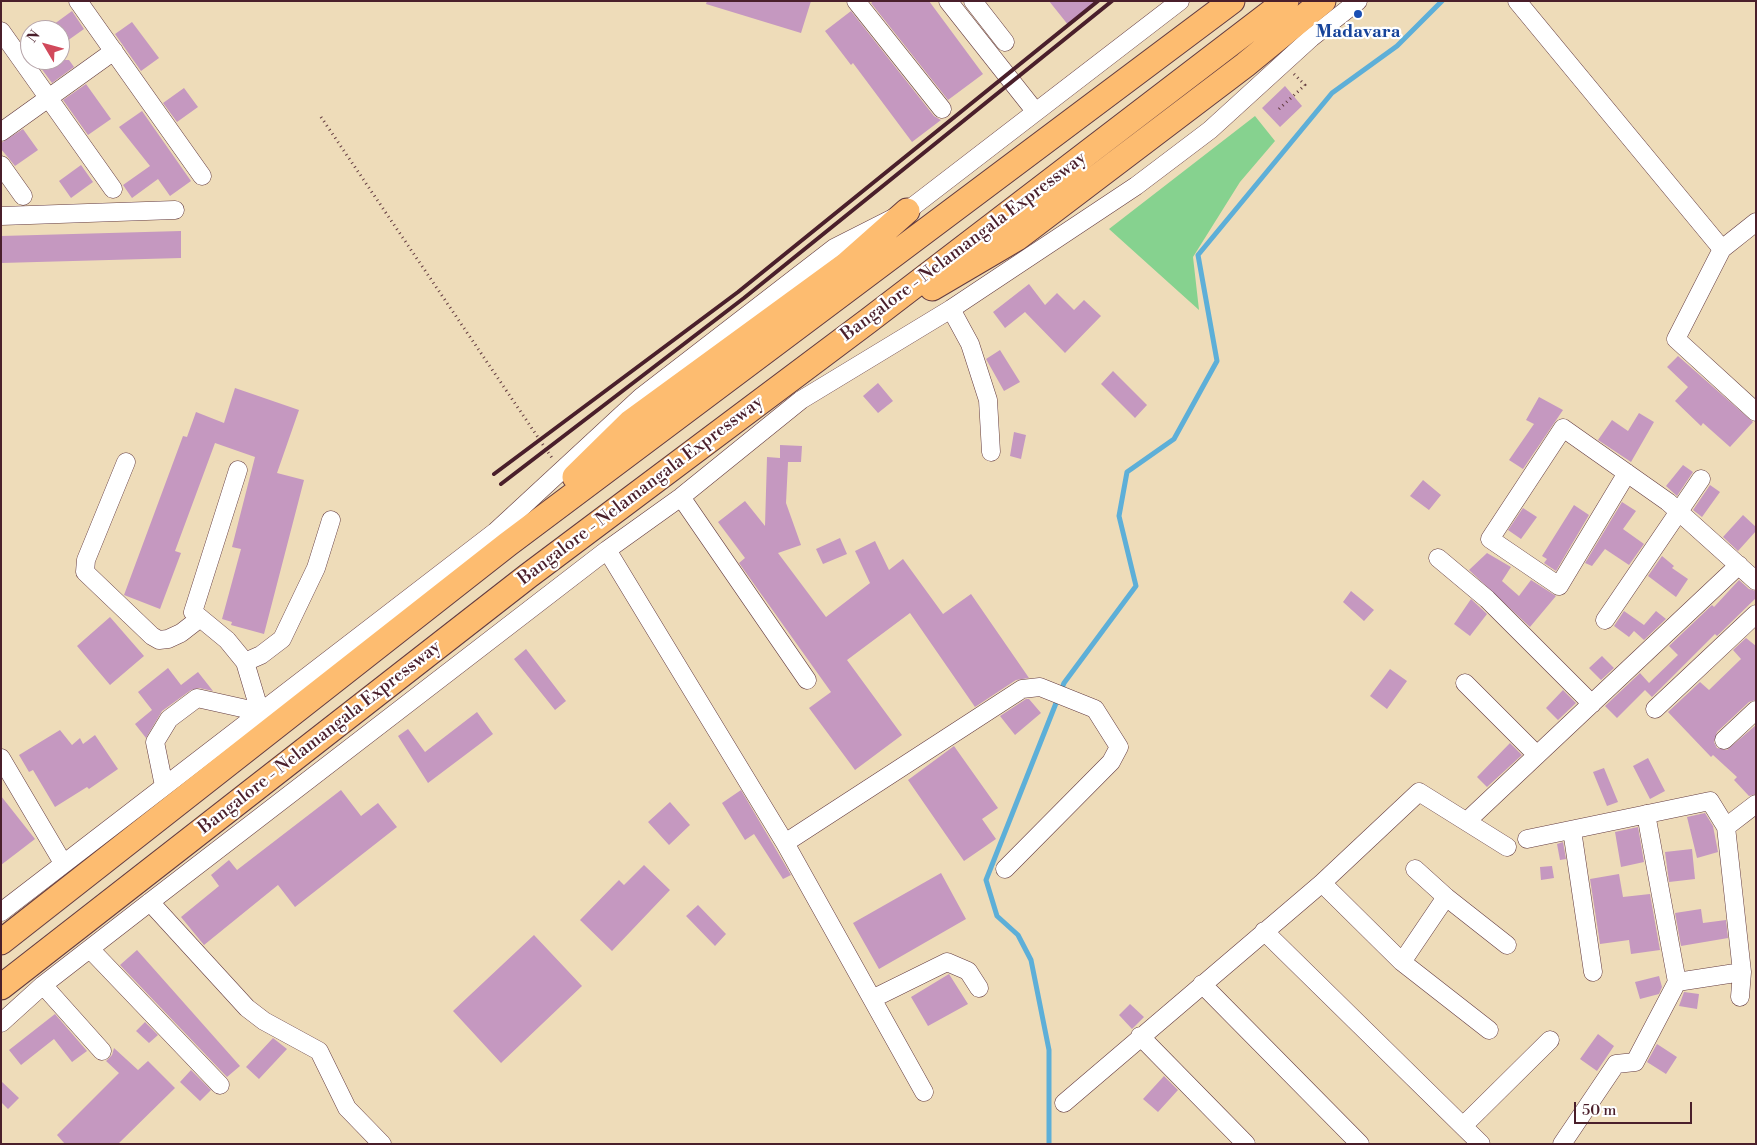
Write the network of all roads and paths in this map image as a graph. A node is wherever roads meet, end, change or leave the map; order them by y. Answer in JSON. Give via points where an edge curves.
{"nodes":[{"id":1,"x":78,"y":1,"type":"edge"},
{"id":2,"x":856,"y":1,"type":"edge"},
{"id":3,"x":948,"y":1,"type":"edge"},
{"id":4,"x":973,"y":1,"type":"edge"},
{"id":5,"x":1180,"y":1,"type":"edge"},
{"id":6,"x":1232,"y":1,"type":"edge"},
{"id":7,"x":1286,"y":1,"type":"edge"},
{"id":8,"x":1323,"y":1,"type":"edge"},
{"id":9,"x":1358,"y":1,"type":"edge"},
{"id":10,"x":1517,"y":1,"type":"edge"},
{"id":11,"x":1,"y":31,"type":"edge"},
{"id":12,"x":1005,"y":42,"type":"dead end"},
{"id":13,"x":114,"y":52,"type":"junction"},
{"id":14,"x":1284,"y":63,"type":"junction"},
{"id":15,"x":49,"y":98,"type":"junction"},
{"id":16,"x":942,"y":109,"type":"dead end"},
{"id":17,"x":1279,"y":109,"type":"dead end"},
{"id":18,"x":1035,"y":111,"type":"junction"},
{"id":19,"x":321,"y":117,"type":"dead end"},
{"id":20,"x":1,"y":132,"type":"edge"},
{"id":21,"x":1,"y":165,"type":"edge"},
{"id":22,"x":202,"y":176,"type":"dead end"},
{"id":23,"x":113,"y":189,"type":"dead end"},
{"id":24,"x":23,"y":196,"type":"dead end"},
{"id":25,"x":175,"y":210,"type":"dead end"},
{"id":26,"x":907,"y":211,"type":"junction"},
{"id":27,"x":1,"y":216,"type":"edge"},
{"id":28,"x":1756,"y":222,"type":"edge"},
{"id":29,"x":1722,"y":249,"type":"junction"},
{"id":30,"x":951,"y":309,"type":"junction"},
{"id":31,"x":868,"y":321,"type":"junction"},
{"id":32,"x":1756,"y":412,"type":"edge"},
{"id":33,"x":991,"y":452,"type":"dead end"},
{"id":34,"x":126,"y":462,"type":"dead end"},
{"id":35,"x":238,"y":470,"type":"dead end"},
{"id":36,"x":561,"y":471,"type":"junction"},
{"id":37,"x":1626,"y":473,"type":"junction"},
{"id":38,"x":1701,"y":479,"type":"dead end"},
{"id":39,"x":681,"y":497,"type":"junction"},
{"id":40,"x":1678,"y":511,"type":"junction"},
{"id":41,"x":331,"y":520,"type":"dead end"},
{"id":42,"x":508,"y":544,"type":"junction"},
{"id":43,"x":607,"y":550,"type":"junction"},
{"id":44,"x":1438,"y":558,"type":"dead end"},
{"id":45,"x":1739,"y":564,"type":"junction"},
{"id":46,"x":1756,"y":581,"type":"edge"},
{"id":47,"x":1756,"y":614,"type":"edge"},
{"id":48,"x":199,"y":619,"type":"junction"},
{"id":49,"x":1605,"y":620,"type":"dead end"},
{"id":50,"x":245,"y":662,"type":"junction"},
{"id":51,"x":807,"y":680,"type":"dead end"},
{"id":52,"x":1465,"y":683,"type":"dead end"},
{"id":53,"x":1592,"y":704,"type":"junction"},
{"id":54,"x":1655,"y":709,"type":"dead end"},
{"id":55,"x":1756,"y":710,"type":"edge"},
{"id":56,"x":260,"y":712,"type":"junction"},
{"id":57,"x":1724,"y":740,"type":"dead end"},
{"id":58,"x":1537,"y":755,"type":"junction"},
{"id":59,"x":1,"y":758,"type":"edge"},
{"id":60,"x":164,"y":786,"type":"junction"},
{"id":61,"x":1756,"y":804,"type":"edge"},
{"id":62,"x":1646,"y":814,"type":"junction"},
{"id":63,"x":1467,"y":821,"type":"junction"},
{"id":64,"x":1726,"y":827,"type":"junction"},
{"id":65,"x":1572,"y":830,"type":"junction"},
{"id":66,"x":1527,"y":839,"type":"dead end"},
{"id":67,"x":785,"y":843,"type":"junction"},
{"id":68,"x":1507,"y":847,"type":"dead end"},
{"id":69,"x":63,"y":863,"type":"junction"},
{"id":70,"x":1005,"y":869,"type":"dead end"},
{"id":71,"x":1415,"y":869,"type":"dead end"},
{"id":72,"x":1322,"y":883,"type":"junction"},
{"id":73,"x":1446,"y":897,"type":"junction"},
{"id":74,"x":150,"y":902,"type":"junction"},
{"id":75,"x":1,"y":912,"type":"edge"},
{"id":76,"x":1264,"y":931,"type":"junction"},
{"id":77,"x":1,"y":942,"type":"edge"},
{"id":78,"x":1507,"y":945,"type":"dead end"},
{"id":79,"x":90,"y":949,"type":"junction"},
{"id":80,"x":1402,"y":962,"type":"junction"},
{"id":81,"x":1593,"y":972,"type":"dead end"},
{"id":82,"x":1742,"y":972,"type":"junction"},
{"id":83,"x":1677,"y":982,"type":"junction"},
{"id":84,"x":1202,"y":984,"type":"junction"},
{"id":85,"x":43,"y":985,"type":"junction"},
{"id":86,"x":1,"y":987,"type":"edge"},
{"id":87,"x":978,"y":988,"type":"dead end"},
{"id":88,"x":1740,"y":997,"type":"dead end"},
{"id":89,"x":872,"y":999,"type":"junction"},
{"id":90,"x":1,"y":1023,"type":"edge"},
{"id":91,"x":1489,"y":1030,"type":"dead end"},
{"id":92,"x":1140,"y":1036,"type":"junction"},
{"id":93,"x":1550,"y":1040,"type":"dead end"},
{"id":94,"x":102,"y":1051,"type":"dead end"},
{"id":95,"x":220,"y":1085,"type":"dead end"},
{"id":96,"x":924,"y":1092,"type":"dead end"},
{"id":97,"x":1064,"y":1102,"type":"dead end"},
{"id":98,"x":1463,"y":1126,"type":"junction"},
{"id":99,"x":382,"y":1144,"type":"edge"},
{"id":100,"x":1246,"y":1144,"type":"edge"},
{"id":101,"x":1360,"y":1144,"type":"edge"},
{"id":102,"x":1481,"y":1144,"type":"edge"},
{"id":103,"x":1562,"y":1144,"type":"edge"}],
"edges":[{"from":1,"to":13,"type":"street"},
{"from":2,"to":16,"type":"street"},
{"from":3,"to":18,"type":"street"},
{"from":4,"to":12,"type":"street"},
{"from":5,"to":18,"type":"street"},
{"from":6,"to":42,"type":"highway","name":"Bangalore - Nelamangala Expressway"},
{"from":7,"to":31,"type":"highway","name":"Bangalore - Nelamangala Expressway"},
{"from":8,"to":31,"type":"highway","via":[[1245,65],[1017,238],[953,277]]},
{"from":9,"to":14,"type":"street"},
{"from":10,"to":29,"type":"street"},
{"from":11,"to":15,"type":"street"},
{"from":13,"to":15,"type":"street"},
{"from":13,"to":22,"type":"street"},
{"from":14,"to":17,"type":"path","via":[[1305,85]]},
{"from":14,"to":30,"type":"street","via":[[1210,130],[1136,186]]},
{"from":15,"to":20,"type":"street"},
{"from":15,"to":23,"type":"street"},
{"from":18,"to":26,"type":"street"},
{"from":19,"to":36,"type":"path"},
{"from":21,"to":24,"type":"street"},
{"from":25,"to":27,"type":"street"},
{"from":26,"to":36,"type":"street","via":[[834,248],[641,397]]},
{"from":26,"to":42,"type":"highway","via":[[846,265],[631,422]]},
{"from":28,"to":29,"type":"street"},
{"from":29,"to":32,"type":"street","via":[[1676,339]]},
{"from":30,"to":33,"type":"street","via":[[970,344],[988,400]]},
{"from":30,"to":39,"type":"street","via":[[802,400]]},
{"from":31,"to":86,"type":"highway","name":"Bangalore - Nelamangala Expressway","via":[[528,576]]},
{"from":34,"to":48,"type":"street","via":[[84,572],[159,640],[181,633]]},
{"from":35,"to":48,"type":"street","via":[[194,610]]},
{"from":36,"to":56,"type":"street","via":[[495,532]]},
{"from":37,"to":37,"type":"street","via":[[1559,586],[1490,539],[1563,428]]},
{"from":37,"to":40,"type":"street"},
{"from":38,"to":40,"type":"street"},
{"from":39,"to":43,"type":"street"},
{"from":39,"to":51,"type":"street"},
{"from":40,"to":45,"type":"street"},
{"from":40,"to":49,"type":"street"},
{"from":41,"to":50,"type":"street","via":[[316,568],[282,639]]},
{"from":42,"to":77,"type":"highway","name":"Bangalore - Nelamangala Expressway"},
{"from":43,"to":67,"type":"street"},
{"from":43,"to":74,"type":"street"},
{"from":44,"to":53,"type":"street","via":[[1487,599]]},
{"from":45,"to":46,"type":"street"},
{"from":45,"to":53,"type":"street"},
{"from":47,"to":54,"type":"street"},
{"from":48,"to":50,"type":"street","via":[[227,640]]},
{"from":50,"to":56,"type":"street"},
{"from":52,"to":58,"type":"street"},
{"from":53,"to":58,"type":"street"},
{"from":55,"to":57,"type":"street"},
{"from":56,"to":60,"type":"street"},
{"from":56,"to":60,"type":"street","via":[[198,698],[170,719],[155,742]]},
{"from":58,"to":63,"type":"street"},
{"from":59,"to":69,"type":"street"},
{"from":60,"to":69,"type":"street"},
{"from":61,"to":64,"type":"street"},
{"from":62,"to":64,"type":"street","via":[[1710,801]]},
{"from":62,"to":65,"type":"street"},
{"from":62,"to":83,"type":"street"},
{"from":63,"to":68,"type":"street"},
{"from":63,"to":72,"type":"street","via":[[1419,792]]},
{"from":64,"to":82,"type":"street"},
{"from":65,"to":66,"type":"street"},
{"from":65,"to":81,"type":"street"},
{"from":67,"to":70,"type":"street","via":[[1022,689],[1040,687],[1095,709],[1118,746],[1111,762]]},
{"from":67,"to":89,"type":"street"},
{"from":69,"to":75,"type":"street"},
{"from":71,"to":73,"type":"street"},
{"from":72,"to":76,"type":"street"},
{"from":72,"to":80,"type":"street"},
{"from":73,"to":78,"type":"street"},
{"from":73,"to":80,"type":"street"},
{"from":74,"to":79,"type":"street"},
{"from":74,"to":99,"type":"street","via":[[247,1008],[319,1051],[347,1108]]},
{"from":76,"to":84,"type":"street"},
{"from":76,"to":98,"type":"street"},
{"from":79,"to":85,"type":"street"},
{"from":79,"to":95,"type":"street"},
{"from":80,"to":91,"type":"street"},
{"from":82,"to":83,"type":"street"},
{"from":82,"to":88,"type":"street"},
{"from":83,"to":103,"type":"street","via":[[1635,1062],[1616,1064]]},
{"from":84,"to":92,"type":"street"},
{"from":84,"to":101,"type":"street"},
{"from":85,"to":90,"type":"street"},
{"from":85,"to":94,"type":"street"},
{"from":87,"to":89,"type":"street","via":[[968,971],[947,962]]},
{"from":89,"to":96,"type":"street"},
{"from":92,"to":97,"type":"street"},
{"from":92,"to":100,"type":"street"},
{"from":93,"to":98,"type":"street"},
{"from":98,"to":102,"type":"street"}]}
